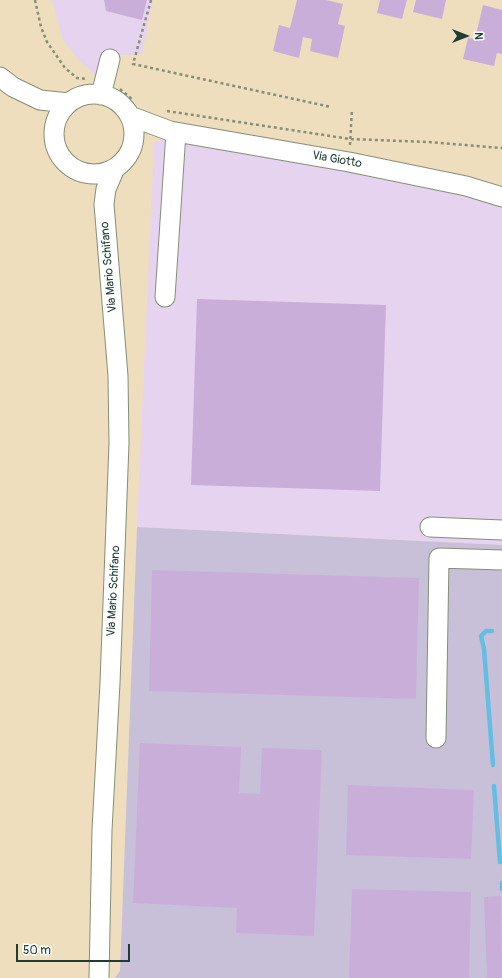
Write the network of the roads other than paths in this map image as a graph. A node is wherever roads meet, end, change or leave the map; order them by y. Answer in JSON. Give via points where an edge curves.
{"nodes":[{"id":1,"x":110,"y":59,"type":"dead end"},
{"id":2,"x":0,"y":77,"type":"edge"},
{"id":3,"x":103,"y":87,"type":"junction"},
{"id":4,"x":24,"y":93,"type":"junction"},
{"id":5,"x":69,"y":103,"type":"junction"},
{"id":6,"x":132,"y":109,"type":"junction"},
{"id":7,"x":54,"y":132,"type":"junction"},
{"id":8,"x":173,"y":132,"type":"junction"},
{"id":9,"x":132,"y":147,"type":"junction"},
{"id":10,"x":115,"y":168,"type":"junction"},
{"id":11,"x":79,"y":171,"type":"junction"},
{"id":12,"x":502,"y":197,"type":"edge"},
{"id":13,"x":104,"y":204,"type":"junction"},
{"id":14,"x":165,"y":297,"type":"dead end"},
{"id":15,"x":430,"y":527,"type":"dead end"},
{"id":16,"x":502,"y":530,"type":"edge"},
{"id":17,"x":502,"y":560,"type":"edge"},
{"id":18,"x":436,"y":738,"type":"dead end"},
{"id":19,"x":99,"y":978,"type":"edge"}],
"edges":[{"from":1,"to":3,"type":"street"},
{"from":2,"to":4,"type":"street"},
{"from":3,"to":5,"type":"street"},
{"from":3,"to":6,"type":"street","via":[[119,103]]},
{"from":4,"to":5,"type":"street","via":[[40,100]]},
{"from":4,"to":7,"type":"street","via":[[44,113]]},
{"from":5,"to":7,"type":"street","via":[[57,119]]},
{"from":6,"to":8,"type":"street","name":"Via Giotto"},
{"from":6,"to":9,"type":"street"},
{"from":7,"to":11,"type":"street","via":[[55,145],[60,156],[68,165]]},
{"from":8,"to":9,"type":"street","name":"Via Giotto","via":[[148,136]]},
{"from":8,"to":12,"type":"street","name":"Via Giotto","via":[[349,162],[466,186]]},
{"from":8,"to":14,"type":"street"},
{"from":9,"to":10,"type":"street","via":[[126,159]]},
{"from":10,"to":11,"type":"street","via":[[98,174]]},
{"from":10,"to":13,"type":"street","name":"Via Mario Schifano","via":[[106,189]]},
{"from":11,"to":13,"type":"street","name":"Via Mario Schifano"},
{"from":13,"to":19,"type":"street","name":"Via Mario Schifano","via":[[118,376],[120,443],[102,830]]},
{"from":15,"to":16,"type":"street"},
{"from":17,"to":18,"type":"street","via":[[439,558]]}]}
